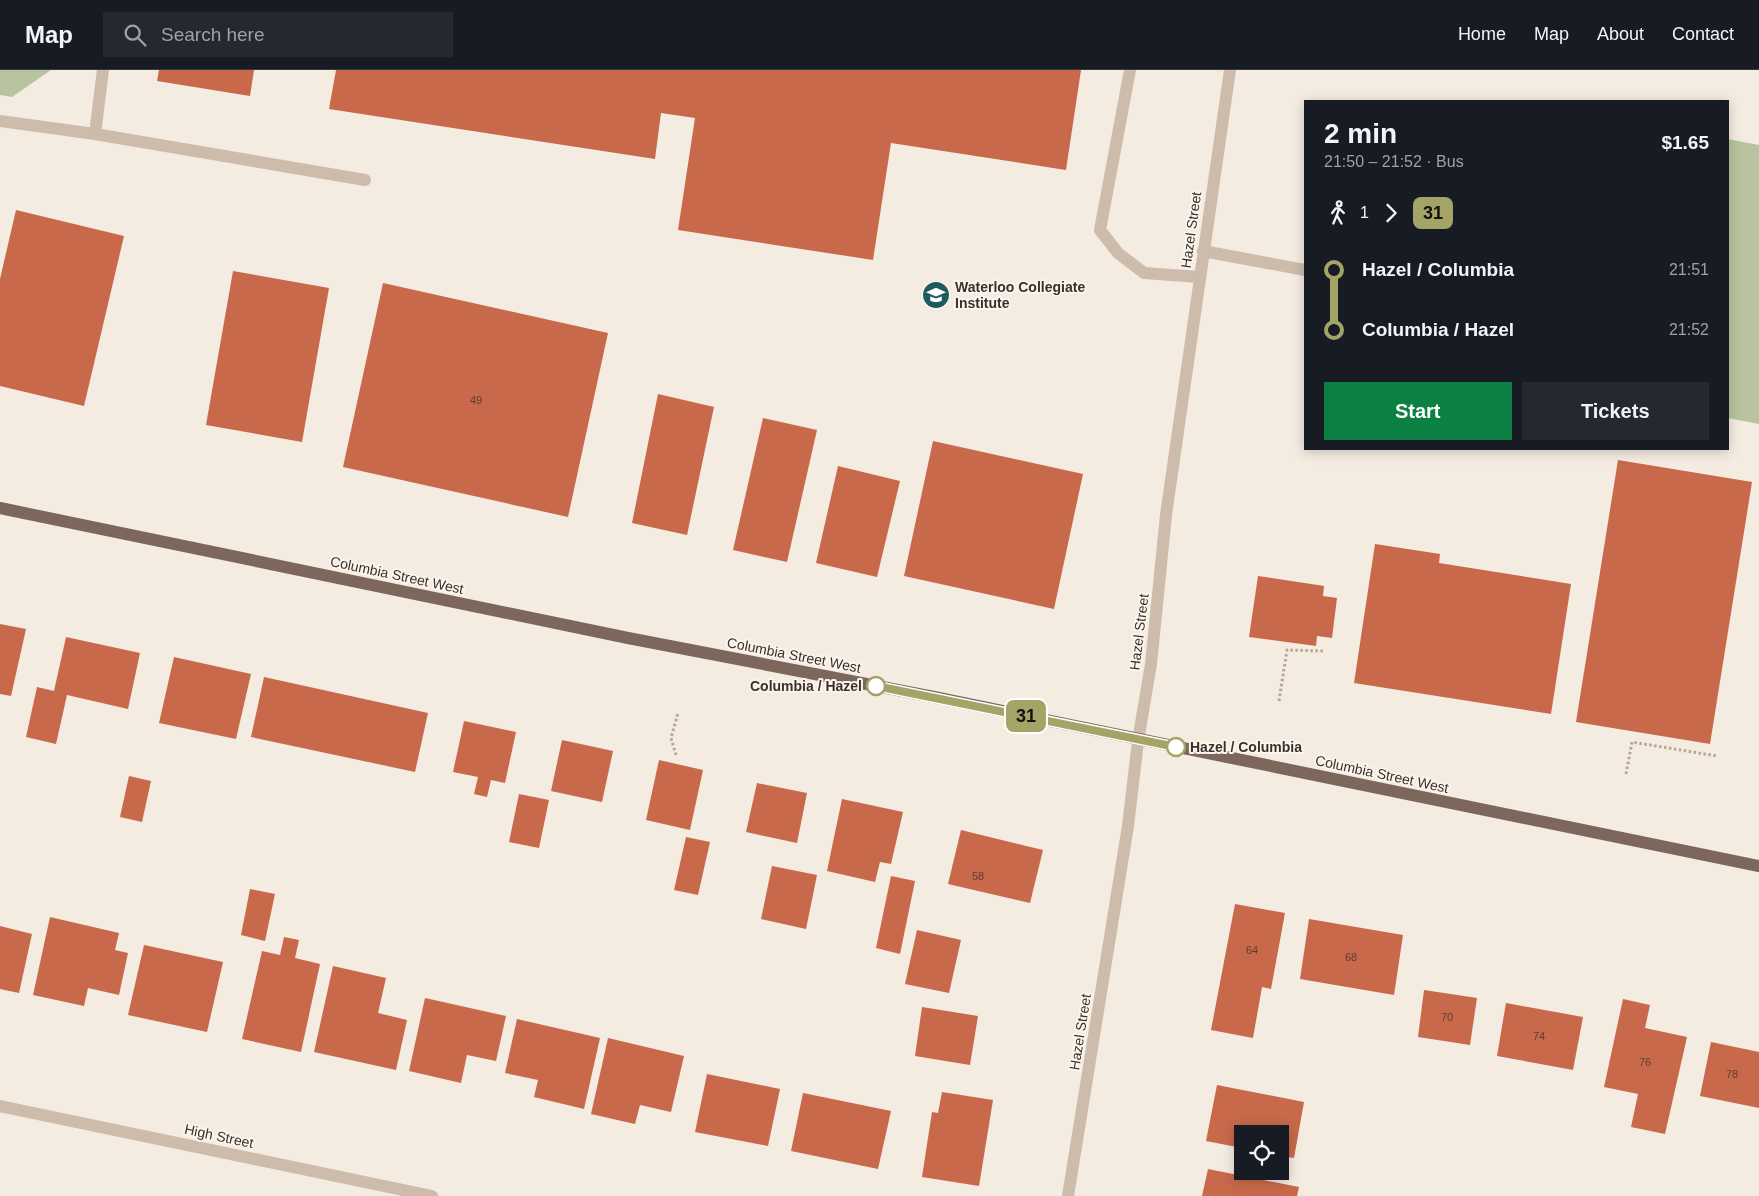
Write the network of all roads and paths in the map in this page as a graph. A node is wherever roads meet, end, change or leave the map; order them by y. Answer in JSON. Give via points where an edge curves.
{"nodes":[{"id":1,"x":103,"y":70,"type":"edge"},
{"id":2,"x":1130,"y":70,"type":"edge"},
{"id":3,"x":1230,"y":70,"type":"edge"},
{"id":4,"x":0,"y":121,"type":"edge"},
{"id":5,"x":95,"y":134,"type":"junction"},
{"id":6,"x":365,"y":180,"type":"dead end"},
{"id":7,"x":1203,"y":251,"type":"junction"},
{"id":8,"x":1304,"y":270,"type":"edge"},
{"id":9,"x":1199,"y":277,"type":"junction"},
{"id":10,"x":0,"y":508,"type":"edge"},
{"id":11,"x":1322,"y":651,"type":"dead end"},
{"id":12,"x":1279,"y":701,"type":"dead end"},
{"id":13,"x":678,"y":713,"type":"dead end"},
{"id":14,"x":1138,"y":741,"type":"junction"},
{"id":15,"x":676,"y":755,"type":"dead end"},
{"id":16,"x":1717,"y":756,"type":"dead end"},
{"id":17,"x":1626,"y":774,"type":"dead end"},
{"id":18,"x":1759,"y":866,"type":"edge"},
{"id":19,"x":0,"y":1106,"type":"edge"},
{"id":20,"x":432,"y":1196,"type":"edge"},
{"id":21,"x":1068,"y":1196,"type":"edge"}],
"edges":[{"from":1,"to":5,"type":"street"},
{"from":2,"to":9,"type":"street","via":[[1100,230],[1118,253],[1144,273]]},
{"from":3,"to":7,"type":"street","name":"Hazel Street"},
{"from":4,"to":5,"type":"street"},
{"from":5,"to":6,"type":"street"},
{"from":7,"to":8,"type":"street"},
{"from":7,"to":9,"type":"street","name":"Hazel Street"},
{"from":9,"to":14,"type":"street","name":"Hazel Street","via":[[1166,515],[1151,664]]},
{"from":10,"to":14,"type":"main road","name":"Columbia Street West"},
{"from":11,"to":12,"type":"path","via":[[1287,650]]},
{"from":13,"to":15,"type":"path","via":[[671,738]]},
{"from":14,"to":18,"type":"main road","name":"Columbia Street West"},
{"from":14,"to":21,"type":"street","name":"Hazel Street","via":[[1128,833]]},
{"from":16,"to":17,"type":"path","via":[[1632,742]]},
{"from":19,"to":20,"type":"street","name":"High Street"}]}
